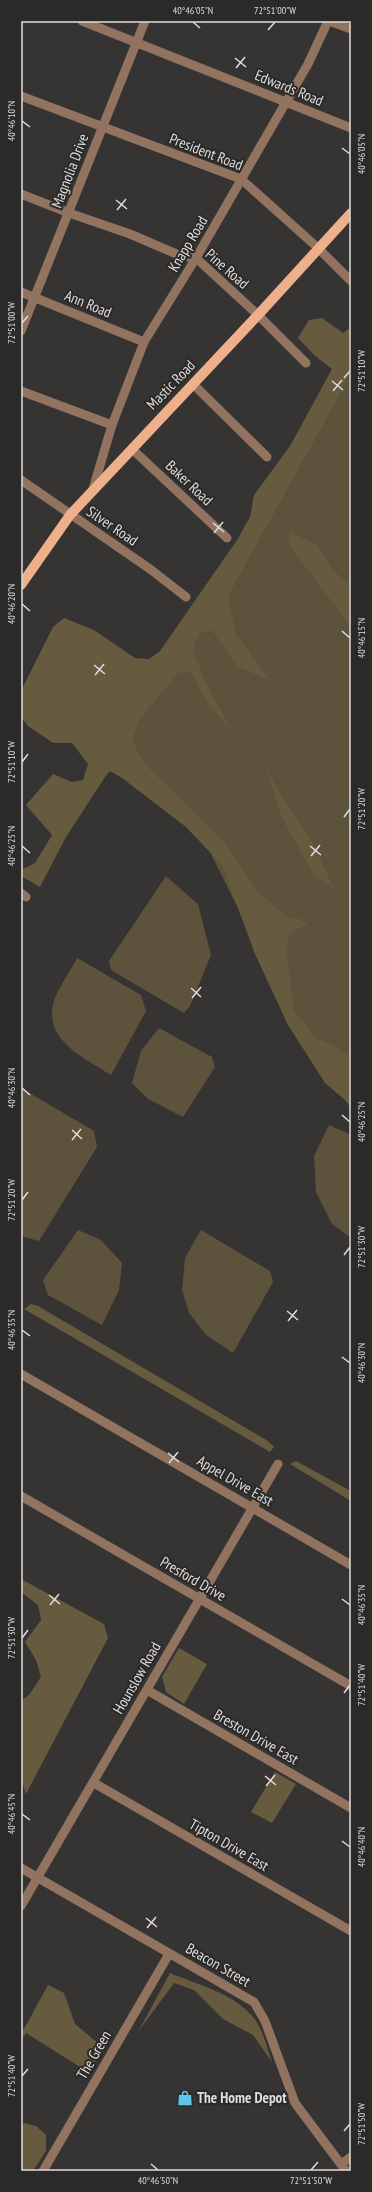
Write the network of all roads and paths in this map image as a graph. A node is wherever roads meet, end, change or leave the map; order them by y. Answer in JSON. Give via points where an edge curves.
{"nodes":[{"id":1,"x":82,"y":21,"type":"edge"},
{"id":2,"x":145,"y":21,"type":"edge"},
{"id":3,"x":328,"y":21,"type":"edge"},
{"id":4,"x":351,"y":29,"type":"edge"},
{"id":5,"x":136,"y":43,"type":"junction"},
{"id":6,"x":21,"y":96,"type":"edge"},
{"id":7,"x":285,"y":102,"type":"junction"},
{"id":8,"x":102,"y":128,"type":"junction"},
{"id":9,"x":351,"y":128,"type":"edge"},
{"id":10,"x":241,"y":180,"type":"junction"},
{"id":11,"x":21,"y":194,"type":"edge"},
{"id":12,"x":69,"y":213,"type":"junction"},
{"id":13,"x":351,"y":213,"type":"edge"},
{"id":14,"x":318,"y":248,"type":"junction"},
{"id":15,"x":196,"y":258,"type":"junction"},
{"id":16,"x":351,"y":281,"type":"edge"},
{"id":17,"x":21,"y":292,"type":"edge"},
{"id":18,"x":34,"y":297,"type":"junction"},
{"id":19,"x":258,"y":315,"type":"junction"},
{"id":20,"x":21,"y":331,"type":"edge"},
{"id":21,"x":144,"y":342,"type":"junction"},
{"id":22,"x":306,"y":363,"type":"dead end"},
{"id":23,"x":193,"y":384,"type":"junction"},
{"id":24,"x":21,"y":391,"type":"edge"},
{"id":25,"x":112,"y":425,"type":"junction"},
{"id":26,"x":132,"y":449,"type":"junction"},
{"id":27,"x":267,"y":456,"type":"dead end"},
{"id":28,"x":21,"y":480,"type":"edge"},
{"id":29,"x":93,"y":489,"type":"junction"},
{"id":30,"x":70,"y":515,"type":"junction"},
{"id":31,"x":227,"y":538,"type":"dead end"},
{"id":32,"x":21,"y":585,"type":"edge"},
{"id":33,"x":186,"y":597,"type":"dead end"},
{"id":34,"x":21,"y":1374,"type":"edge"},
{"id":35,"x":278,"y":1464,"type":"dead end"},
{"id":36,"x":21,"y":1496,"type":"edge"},
{"id":37,"x":251,"y":1507,"type":"junction"},
{"id":38,"x":351,"y":1565,"type":"edge"},
{"id":39,"x":199,"y":1598,"type":"junction"},
{"id":40,"x":351,"y":1686,"type":"edge"},
{"id":41,"x":147,"y":1690,"type":"junction"},
{"id":42,"x":94,"y":1783,"type":"junction"},
{"id":43,"x":351,"y":1808,"type":"edge"},
{"id":44,"x":21,"y":1868,"type":"edge"},
{"id":45,"x":37,"y":1878,"type":"junction"},
{"id":46,"x":21,"y":1906,"type":"edge"},
{"id":47,"x":351,"y":1930,"type":"edge"},
{"id":48,"x":169,"y":1954,"type":"junction"},
{"id":49,"x":351,"y":2157,"type":"edge"},
{"id":50,"x":343,"y":2168,"type":"edge"},
{"id":51,"x":43,"y":2171,"type":"edge"}],
"edges":[{"from":1,"to":5,"type":"street","name":"Edwards Road"},
{"from":2,"to":5,"type":"street","name":"Magnolia Drive"},
{"from":3,"to":4,"type":"street"},
{"from":3,"to":7,"type":"street","name":"Knapp Road","via":[[319,43]]},
{"from":5,"to":7,"type":"street","name":"Edwards Road"},
{"from":5,"to":8,"type":"street","name":"Magnolia Drive"},
{"from":6,"to":8,"type":"street","name":"President Road"},
{"from":7,"to":9,"type":"street","name":"Edwards Road"},
{"from":7,"to":10,"type":"street","name":"Knapp Road"},
{"from":8,"to":10,"type":"street","name":"President Road"},
{"from":8,"to":12,"type":"street","name":"Magnolia Drive"},
{"from":10,"to":14,"type":"street","name":"President Road"},
{"from":10,"to":15,"type":"street","name":"Knapp Road"},
{"from":11,"to":12,"type":"street","name":"Pine Road"},
{"from":12,"to":15,"type":"street","name":"Pine Road","via":[[130,234],[181,256]]},
{"from":12,"to":18,"type":"street","name":"Magnolia Drive"},
{"from":13,"to":14,"type":"main road","name":"Mastic Road"},
{"from":14,"to":16,"type":"street","name":"President Road"},
{"from":14,"to":19,"type":"main road","name":"Mastic Road"},
{"from":15,"to":19,"type":"street","name":"Pine Road"},
{"from":15,"to":21,"type":"street","name":"Knapp Road"},
{"from":17,"to":18,"type":"street","name":"Ann Road"},
{"from":18,"to":20,"type":"street","name":"Magnolia Drive"},
{"from":18,"to":21,"type":"street","name":"Ann Road"},
{"from":19,"to":22,"type":"street","name":"Pine Road"},
{"from":19,"to":23,"type":"main road","name":"Mastic Road"},
{"from":21,"to":25,"type":"street","name":"Knapp Road"},
{"from":23,"to":26,"type":"main road","name":"Mastic Road"},
{"from":23,"to":27,"type":"street"},
{"from":24,"to":25,"type":"street"},
{"from":25,"to":29,"type":"street","name":"Knapp Road"},
{"from":26,"to":29,"type":"main road","name":"Mastic Road"},
{"from":26,"to":31,"type":"street","name":"Baker Road"},
{"from":28,"to":30,"type":"street","name":"Silver Road"},
{"from":29,"to":30,"type":"main road","name":"Mastic Road"},
{"from":30,"to":32,"type":"main road","name":"Mastic Road"},
{"from":30,"to":33,"type":"street","name":"Silver Road","via":[[150,569]]},
{"from":34,"to":37,"type":"street","name":"Appel Drive East"},
{"from":35,"to":37,"type":"street","name":"Hounslow Road"},
{"from":36,"to":39,"type":"street","name":"Presford Drive"},
{"from":37,"to":38,"type":"street","name":"Appel Drive East"},
{"from":37,"to":39,"type":"street","name":"Hounslow Road"},
{"from":39,"to":40,"type":"street","name":"Presford Drive"},
{"from":39,"to":41,"type":"street","name":"Hounslow Road"},
{"from":41,"to":42,"type":"street","name":"Hounslow Road"},
{"from":41,"to":43,"type":"street","name":"Breston Drive East"},
{"from":42,"to":45,"type":"street","name":"Hounslow Road"},
{"from":42,"to":47,"type":"street","name":"Tipton Drive East"},
{"from":44,"to":45,"type":"street","name":"Beacon Street"},
{"from":45,"to":46,"type":"street","name":"Hounslow Road"},
{"from":45,"to":48,"type":"street","name":"Beacon Street"},
{"from":48,"to":50,"type":"street","name":"Beacon Street","via":[[254,2002],[265,2021],[295,2103]]},
{"from":48,"to":51,"type":"street","name":"The Green"},
{"from":49,"to":50,"type":"street"}]}
